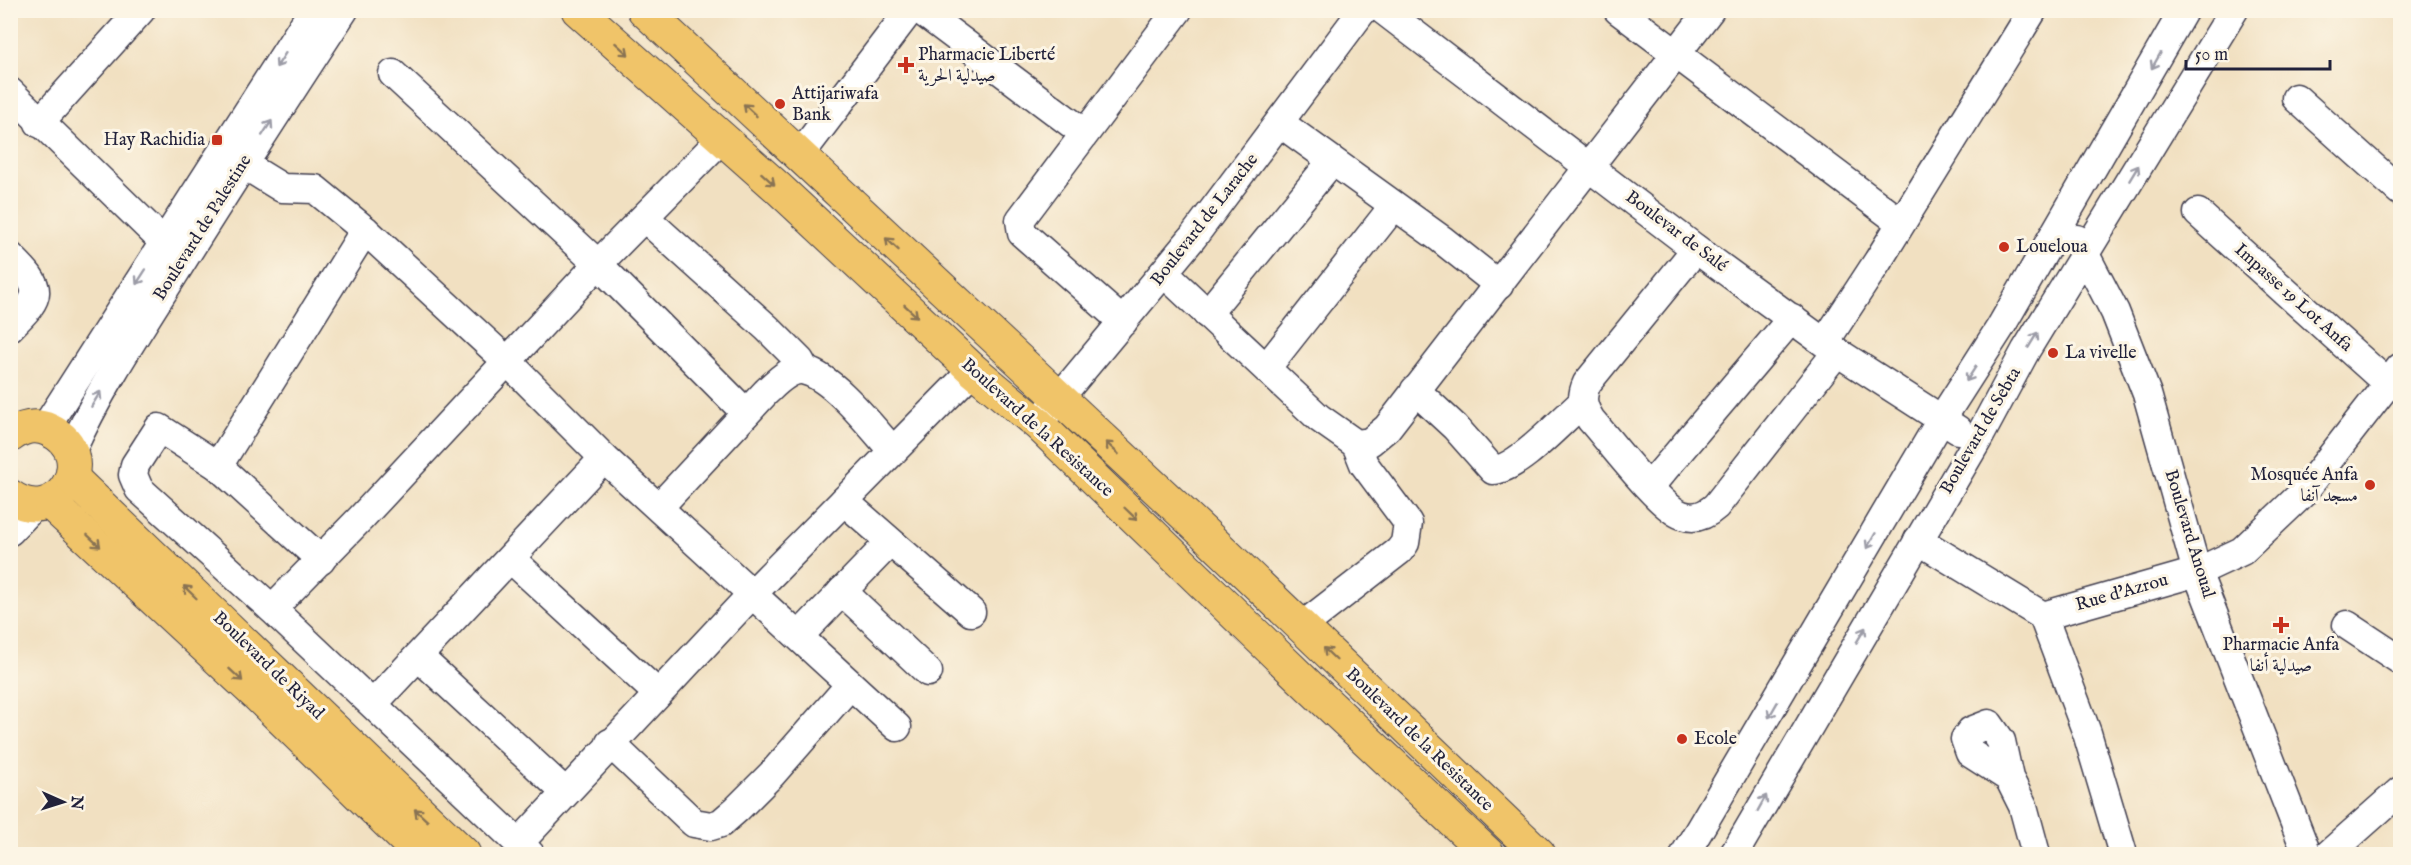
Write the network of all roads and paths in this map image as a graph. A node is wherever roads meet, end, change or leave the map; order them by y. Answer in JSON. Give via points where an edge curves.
{"nodes":[{"id":1,"x":141,"y":10,"type":"edge"},
{"id":2,"x":344,"y":10,"type":"edge"},
{"id":3,"x":578,"y":10,"type":"edge"},
{"id":4,"x":644,"y":10,"type":"edge"},
{"id":5,"x":910,"y":10,"type":"edge"},
{"id":6,"x":920,"y":10,"type":"edge"},
{"id":7,"x":1363,"y":10,"type":"edge"},
{"id":8,"x":1383,"y":10,"type":"edge"},
{"id":9,"x":1618,"y":10,"type":"edge"},
{"id":10,"x":1710,"y":10,"type":"edge"},
{"id":11,"x":2234,"y":10,"type":"edge"},
{"id":12,"x":2031,"y":11,"type":"edge"},
{"id":13,"x":302,"y":15,"type":"edge"},
{"id":14,"x":1165,"y":15,"type":"edge"},
{"id":15,"x":2172,"y":16,"type":"edge"},
{"id":16,"x":2205,"y":55,"type":"junction"},
{"id":17,"x":1676,"y":56,"type":"junction"},
{"id":18,"x":393,"y":74,"type":"dead end"},
{"id":19,"x":10,"y":92,"type":"edge"},
{"id":20,"x":2296,"y":98,"type":"dead end"},
{"id":21,"x":39,"y":123,"type":"junction"},
{"id":22,"x":1280,"y":123,"type":"junction"},
{"id":23,"x":1084,"y":134,"type":"junction"},
{"id":24,"x":722,"y":138,"type":"junction"},
{"id":25,"x":799,"y":156,"type":"junction"},
{"id":26,"x":1332,"y":161,"type":"junction"},
{"id":27,"x":243,"y":164,"type":"junction"},
{"id":28,"x":1590,"y":166,"type":"junction"},
{"id":29,"x":2400,"y":191,"type":"edge"},
{"id":30,"x":1393,"y":207,"type":"junction"},
{"id":31,"x":2198,"y":213,"type":"dead end"},
{"id":32,"x":2064,"y":217,"type":"junction"},
{"id":33,"x":645,"y":218,"type":"junction"},
{"id":34,"x":1900,"y":222,"type":"junction"},
{"id":35,"x":365,"y":230,"type":"junction"},
{"id":36,"x":1696,"y":249,"type":"junction"},
{"id":37,"x":173,"y":251,"type":"junction"},
{"id":38,"x":2085,"y":254,"type":"junction"},
{"id":39,"x":10,"y":256,"type":"edge"},
{"id":40,"x":598,"y":264,"type":"junction"},
{"id":41,"x":1164,"y":273,"type":"junction"},
{"id":42,"x":1499,"y":285,"type":"junction"},
{"id":43,"x":1207,"y":314,"type":"junction"},
{"id":44,"x":1792,"y":318,"type":"junction"},
{"id":45,"x":1122,"y":322,"type":"junction"},
{"id":46,"x":10,"y":327,"type":"edge"},
{"id":47,"x":1831,"y":347,"type":"junction"},
{"id":48,"x":508,"y":362,"type":"junction"},
{"id":49,"x":1267,"y":367,"type":"junction"},
{"id":50,"x":805,"y":370,"type":"junction"},
{"id":51,"x":973,"y":370,"type":"junction"},
{"id":52,"x":2394,"y":375,"type":"edge"},
{"id":53,"x":1415,"y":390,"type":"junction"},
{"id":54,"x":1058,"y":399,"type":"junction"},
{"id":55,"x":1582,"y":403,"type":"junction"},
{"id":56,"x":746,"y":413,"type":"junction"},
{"id":57,"x":1941,"y":420,"type":"junction"},
{"id":58,"x":1038,"y":424,"type":"junction"},
{"id":59,"x":21,"y":429,"type":"edge"},
{"id":60,"x":1977,"y":441,"type":"junction"},
{"id":61,"x":1356,"y":444,"type":"junction"},
{"id":62,"x":893,"y":451,"type":"junction"},
{"id":63,"x":604,"y":458,"type":"junction"},
{"id":64,"x":72,"y":465,"type":"junction"},
{"id":65,"x":218,"y":466,"type":"junction"},
{"id":66,"x":1650,"y":486,"type":"junction"},
{"id":67,"x":843,"y":501,"type":"junction"},
{"id":68,"x":31,"y":502,"type":"edge"},
{"id":69,"x":659,"y":507,"type":"junction"},
{"id":70,"x":10,"y":531,"type":"edge"},
{"id":71,"x":1918,"y":540,"type":"junction"},
{"id":72,"x":890,"y":542,"type":"junction"},
{"id":73,"x":511,"y":559,"type":"junction"},
{"id":74,"x":321,"y":560,"type":"junction"},
{"id":75,"x":2197,"y":572,"type":"junction"},
{"id":76,"x":842,"y":591,"type":"junction"},
{"id":77,"x":753,"y":593,"type":"junction"},
{"id":78,"x":272,"y":609,"type":"junction"},
{"id":79,"x":971,"y":612,"type":"dead end"},
{"id":80,"x":2043,"y":616,"type":"junction"},
{"id":81,"x":2347,"y":625,"type":"dead end"},
{"id":82,"x":1301,"y":627,"type":"junction"},
{"id":83,"x":800,"y":635,"type":"junction"},
{"id":84,"x":418,"y":657,"type":"junction"},
{"id":85,"x":2400,"y":660,"type":"edge"},
{"id":86,"x":928,"y":672,"type":"dead end"},
{"id":87,"x":850,"y":685,"type":"junction"},
{"id":88,"x":657,"y":693,"type":"junction"},
{"id":89,"x":373,"y":704,"type":"junction"},
{"id":90,"x":897,"y":727,"type":"dead end"},
{"id":91,"x":610,"y":743,"type":"junction"},
{"id":92,"x":2009,"y":778,"type":"dead end"},
{"id":93,"x":565,"y":792,"type":"junction"},
{"id":94,"x":2399,"y":797,"type":"edge"},
{"id":95,"x":525,"y":848,"type":"edge"},
{"id":96,"x":420,"y":855,"type":"edge"},
{"id":97,"x":464,"y":855,"type":"edge"},
{"id":98,"x":1488,"y":855,"type":"edge"},
{"id":99,"x":1539,"y":855,"type":"edge"},
{"id":100,"x":1685,"y":855,"type":"edge"},
{"id":101,"x":1734,"y":855,"type":"edge"},
{"id":102,"x":2036,"y":855,"type":"edge"},
{"id":103,"x":2123,"y":855,"type":"edge"},
{"id":104,"x":2307,"y":855,"type":"edge"},
{"id":105,"x":2329,"y":855,"type":"edge"}],
"edges":[{"from":1,"to":21,"type":"street"},
{"from":27,"to":2,"type":"street","name":"Boulevard de Palestine","one_way":true},
{"from":3,"to":24,"type":"main road","name":"Boulevard de la Resistance","one_way":true},
{"from":25,"to":4,"type":"main road","name":"Boulevard de la Resistance","one_way":true},
{"from":5,"to":25,"type":"street"},
{"from":6,"to":23,"type":"street"},
{"from":7,"to":22,"type":"street","name":"Boulevard de Larache"},
{"from":8,"to":28,"type":"street","name":"Boulevar de Salé"},
{"from":9,"to":17,"type":"street"},
{"from":10,"to":17,"type":"street"},
{"from":11,"to":16,"type":"street","name":"Boulevard de Sebta"},
{"from":12,"to":34,"type":"street"},
{"from":13,"to":37,"type":"street","name":"Boulevard de Palestine","one_way":true},
{"from":14,"to":23,"type":"street"},
{"from":15,"to":16,"type":"street"},
{"from":15,"to":32,"type":"street","name":"Boulevard de Sebta","one_way":true},
{"from":38,"to":16,"type":"street","name":"Boulevard de Sebta","one_way":true},
{"from":17,"to":28,"type":"street"},
{"from":17,"to":34,"type":"street"},
{"from":18,"to":40,"type":"street"},
{"from":19,"to":21,"type":"street"},
{"from":20,"to":29,"type":"street"},
{"from":21,"to":37,"type":"street"},
{"from":22,"to":26,"type":"street"},
{"from":22,"to":41,"type":"street","name":"Boulevard de Larache"},
{"from":23,"to":45,"type":"street","via":[[1024,213],[1020,225],[1022,233]]},
{"from":24,"to":33,"type":"street"},
{"from":24,"to":51,"type":"main road","name":"Boulevard de la Resistance","one_way":true},
{"from":54,"to":25,"type":"main road","name":"Boulevard de la Resistance","one_way":true},
{"from":26,"to":30,"type":"street"},
{"from":26,"to":43,"type":"street"},
{"from":27,"to":35,"type":"street","via":[[282,188],[315,189]]},
{"from":27,"to":37,"type":"street","name":"Boulevard de Palestine"},
{"from":28,"to":36,"type":"street","name":"Boulevar de Salé"},
{"from":28,"to":42,"type":"street"},
{"from":30,"to":42,"type":"street"},
{"from":30,"to":49,"type":"street"},
{"from":31,"to":52,"type":"street","name":"Impasse 19 Lot Anfa"},
{"from":32,"to":38,"type":"street","name":"Boulevard Anoual"},
{"from":32,"to":57,"type":"street","name":"Boulevard de Sebta","one_way":true},
{"from":33,"to":40,"type":"street"},
{"from":33,"to":50,"type":"street","via":[[775,335]]},
{"from":34,"to":47,"type":"street"},
{"from":35,"to":48,"type":"street"},
{"from":35,"to":65,"type":"street"},
{"from":36,"to":44,"type":"street","name":"Boulevar de Salé"},
{"from":36,"to":55,"type":"street","via":[[1587,383]]},
{"from":37,"to":59,"type":"street","name":"Boulevard de Palestine","one_way":true},
{"from":64,"to":37,"type":"street","name":"Boulevard de Palestine","one_way":true,"via":[[90,411]]},
{"from":60,"to":38,"type":"street","name":"Boulevard de Sebta","one_way":true},
{"from":38,"to":75,"type":"street","name":"Boulevard Anoual","via":[[2115,312],[2148,394]]},
{"from":39,"to":46,"type":"street","via":[[31,277],[36,294],[32,306]]},
{"from":40,"to":48,"type":"street"},
{"from":40,"to":56,"type":"street"},
{"from":41,"to":43,"type":"street"},
{"from":41,"to":45,"type":"street","name":"Boulevard de Larache"},
{"from":42,"to":53,"type":"street"},
{"from":43,"to":49,"type":"street"},
{"from":44,"to":47,"type":"street","name":"Boulevar de Salé"},
{"from":44,"to":66,"type":"street"},
{"from":45,"to":54,"type":"street","name":"Boulevard de Larache"},
{"from":47,"to":57,"type":"street","name":"Boulevar de Salé"},
{"from":47,"to":66,"type":"street","via":[[1740,478],[1709,512],[1695,517],[1682,515]]},
{"from":48,"to":63,"type":"street"},
{"from":48,"to":74,"type":"street"},
{"from":49,"to":61,"type":"street","via":[[1319,418]]},
{"from":50,"to":56,"type":"street","via":[[783,376]]},
{"from":50,"to":62,"type":"street","via":[[836,391]]},
{"from":51,"to":58,"type":"main road","name":"Boulevard de la Resistance"},
{"from":51,"to":62,"type":"street"},
{"from":52,"to":75,"type":"street","name":"Rue d'Azrou","via":[[2302,494],[2242,551]]},
{"from":53,"to":55,"type":"street","via":[[1493,470],[1519,460]]},
{"from":53,"to":61,"type":"street","via":[[1378,437]]},
{"from":54,"to":58,"type":"street","name":"Boulevard de Larache"},
{"from":82,"to":54,"type":"main road","name":"Boulevard de la Resistance","one_way":true},
{"from":55,"to":66,"type":"street","via":[[1591,420]]},
{"from":56,"to":69,"type":"street"},
{"from":57,"to":60,"type":"street","name":"Boulevar de Salé"},
{"from":57,"to":100,"type":"street","name":"Boulevard de Sebta","one_way":true},
{"from":58,"to":98,"type":"main road","name":"Boulevard de la Resistance","one_way":true},
{"from":59,"to":64,"type":"main road","name":"Boulevard de Riyad","via":[[56,433]]},
{"from":60,"to":71,"type":"street","name":"Boulevard de Sebta"},
{"from":61,"to":82,"type":"street","via":[[1364,464],[1408,522],[1405,543]]},
{"from":62,"to":67,"type":"street"},
{"from":63,"to":69,"type":"street"},
{"from":63,"to":73,"type":"street"},
{"from":64,"to":68,"type":"main road","via":[[59,497]]},
{"from":97,"to":64,"type":"main road","name":"Boulevard de Riyad","one_way":true},
{"from":65,"to":74,"type":"street"},
{"from":65,"to":78,"type":"street","via":[[159,428],[135,465],[133,475],[139,489],[157,507]]},
{"from":67,"to":72,"type":"street"},
{"from":67,"to":77,"type":"street"},
{"from":68,"to":70,"type":"street"},
{"from":68,"to":96,"type":"main road","name":"Boulevard de Riyad","one_way":true,"via":[[251,690]]},
{"from":69,"to":77,"type":"street"},
{"from":71,"to":80,"type":"street"},
{"from":101,"to":71,"type":"street","name":"Boulevard de Sebta","one_way":true},
{"from":72,"to":76,"type":"street"},
{"from":72,"to":79,"type":"street"},
{"from":73,"to":84,"type":"street"},
{"from":73,"to":88,"type":"street"},
{"from":74,"to":78,"type":"street"},
{"from":75,"to":80,"type":"street","name":"Rue d'Azrou"},
{"from":75,"to":104,"type":"street","name":"Boulevard Anoual"},
{"from":76,"to":83,"type":"street"},
{"from":76,"to":86,"type":"street"},
{"from":77,"to":83,"type":"street"},
{"from":77,"to":88,"type":"street"},
{"from":78,"to":89,"type":"street"},
{"from":80,"to":103,"type":"street","via":[[2087,733]]},
{"from":81,"to":85,"type":"street"},
{"from":99,"to":82,"type":"main road","name":"Boulevard de la Resistance","one_way":true},
{"from":83,"to":87,"type":"street"},
{"from":84,"to":89,"type":"street"},
{"from":84,"to":93,"type":"street"},
{"from":87,"to":90,"type":"street"},
{"from":87,"to":91,"type":"street","via":[[772,774],[721,823],[711,826],[694,823]]},
{"from":88,"to":91,"type":"street"},
{"from":89,"to":95,"type":"street"},
{"from":91,"to":93,"type":"street"},
{"from":92,"to":102,"type":"street","via":[[2023,806]]},
{"from":93,"to":95,"type":"street"},
{"from":94,"to":105,"type":"street"}]}
